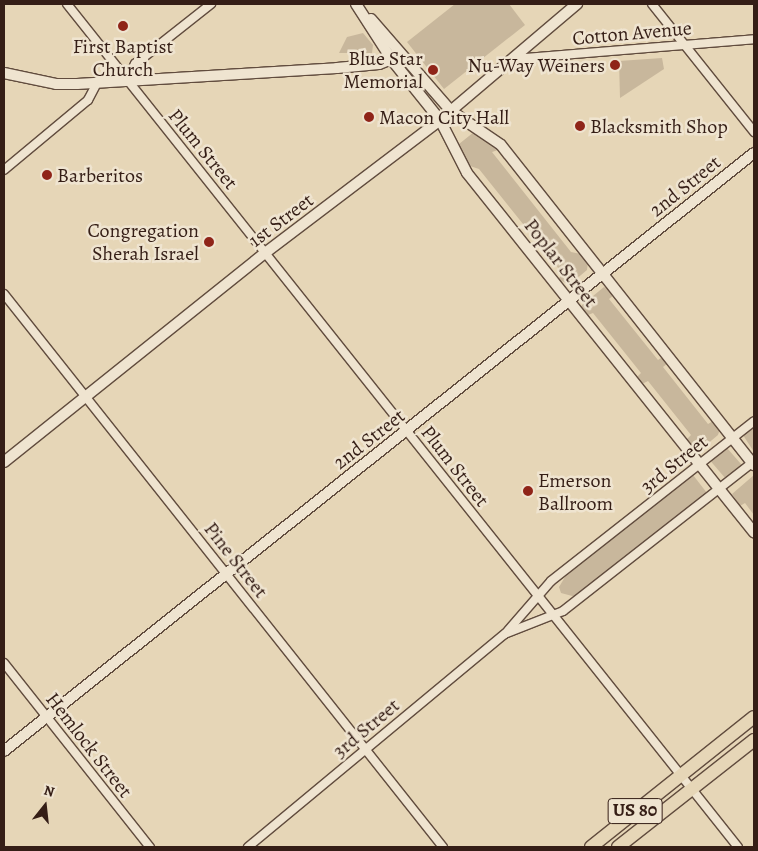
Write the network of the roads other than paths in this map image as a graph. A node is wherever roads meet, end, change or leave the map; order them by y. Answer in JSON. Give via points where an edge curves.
{"nodes":[{"id":1,"x":67,"y":4,"type":"edge"},
{"id":2,"x":212,"y":4,"type":"edge"},
{"id":3,"x":356,"y":4,"type":"edge"},
{"id":4,"x":577,"y":4,"type":"edge"},
{"id":5,"x":652,"y":4,"type":"edge"},
{"id":6,"x":754,"y":39,"type":"edge"},
{"id":7,"x":684,"y":45,"type":"junction"},
{"id":8,"x":403,"y":53,"type":"junction"},
{"id":9,"x":514,"y":59,"type":"junction"},
{"id":10,"x":392,"y":60,"type":"junction"},
{"id":11,"x":4,"y":73,"type":"edge"},
{"id":12,"x":127,"y":82,"type":"junction"},
{"id":13,"x":97,"y":83,"type":"junction"},
{"id":14,"x":451,"y":111,"type":"junction"},
{"id":15,"x":440,"y":120,"type":"junction"},
{"id":16,"x":754,"y":132,"type":"edge"},
{"id":17,"x":754,"y":153,"type":"edge"},
{"id":18,"x":4,"y":170,"type":"edge"},
{"id":19,"x":265,"y":253,"type":"junction"},
{"id":20,"x":602,"y":273,"type":"junction"},
{"id":21,"x":4,"y":294,"type":"edge"},
{"id":22,"x":568,"y":300,"type":"junction"},
{"id":23,"x":86,"y":397,"type":"junction"},
{"id":24,"x":754,"y":421,"type":"edge"},
{"id":25,"x":407,"y":431,"type":"junction"},
{"id":26,"x":732,"y":438,"type":"junction"},
{"id":27,"x":4,"y":462,"type":"edge"},
{"id":28,"x":701,"y":463,"type":"junction"},
{"id":29,"x":753,"y":463,"type":"edge"},
{"id":30,"x":721,"y":488,"type":"junction"},
{"id":31,"x":754,"y":533,"type":"edge"},
{"id":32,"x":226,"y":574,"type":"junction"},
{"id":33,"x":537,"y":596,"type":"junction"},
{"id":34,"x":553,"y":615,"type":"junction"},
{"id":35,"x":505,"y":634,"type":"junction"},
{"id":36,"x":4,"y":663,"type":"edge"},
{"id":37,"x":754,"y":717,"type":"edge"},
{"id":38,"x":46,"y":718,"type":"junction"},
{"id":39,"x":754,"y":740,"type":"edge"},
{"id":40,"x":4,"y":751,"type":"edge"},
{"id":41,"x":367,"y":751,"type":"junction"},
{"id":42,"x":680,"y":775,"type":"junction"},
{"id":43,"x":692,"y":790,"type":"junction"},
{"id":44,"x":150,"y":847,"type":"edge"},
{"id":45,"x":248,"y":847,"type":"edge"},
{"id":46,"x":443,"y":847,"type":"edge"},
{"id":47,"x":591,"y":847,"type":"edge"},
{"id":48,"x":618,"y":847,"type":"edge"},
{"id":49,"x":738,"y":847,"type":"edge"}],
"edges":[{"from":1,"to":12,"type":"street","name":"Plum Street"},
{"from":2,"to":12,"type":"street","via":[[135,64]]},
{"from":3,"to":8,"type":"street","name":"Poplar Street"},
{"from":3,"to":10,"type":"street","name":"Poplar Street"},
{"from":4,"to":9,"type":"street","name":"1st Street","via":[[538,34]]},
{"from":5,"to":7,"type":"street"},
{"from":6,"to":7,"type":"street","name":"Cotton Avenue"},
{"from":7,"to":9,"type":"street","name":"Cotton Avenue"},
{"from":7,"to":16,"type":"street"},
{"from":8,"to":10,"type":"street"},
{"from":8,"to":14,"type":"street","name":"Poplar Street"},
{"from":9,"to":14,"type":"street","name":"1st Street"},
{"from":10,"to":12,"type":"street","via":[[337,68]]},
{"from":10,"to":15,"type":"street","name":"Poplar Street"},
{"from":11,"to":13,"type":"street","via":[[56,84]]},
{"from":12,"to":13,"type":"street"},
{"from":12,"to":19,"type":"street","name":"Plum Street"},
{"from":13,"to":18,"type":"street","via":[[88,100]]},
{"from":14,"to":15,"type":"street","name":"1st Street"},
{"from":14,"to":20,"type":"street","name":"Poplar Street","via":[[501,145]]},
{"from":15,"to":19,"type":"street","name":"1st Street"},
{"from":15,"to":22,"type":"street","name":"Poplar Street","via":[[467,173]]},
{"from":17,"to":20,"type":"street","name":"2nd Street"},
{"from":19,"to":23,"type":"street","name":"1st Street"},
{"from":19,"to":25,"type":"street","name":"Plum Street"},
{"from":20,"to":22,"type":"street","name":"2nd Street"},
{"from":20,"to":26,"type":"street","name":"Poplar Street"},
{"from":21,"to":23,"type":"street","name":"Pine Street"},
{"from":22,"to":25,"type":"street","name":"2nd Street"},
{"from":22,"to":28,"type":"street","name":"Poplar Street"},
{"from":23,"to":27,"type":"street","name":"1st Street"},
{"from":23,"to":32,"type":"street","name":"Pine Street"},
{"from":24,"to":26,"type":"street","name":"3rd Street"},
{"from":25,"to":32,"type":"street","name":"2nd Street"},
{"from":25,"to":33,"type":"street","name":"Plum Street"},
{"from":26,"to":28,"type":"street","name":"3rd Street"},
{"from":26,"to":29,"type":"street","name":"Poplar Street"},
{"from":28,"to":30,"type":"street","name":"Poplar Street"},
{"from":28,"to":33,"type":"street","name":"3rd Street","via":[[551,581]]},
{"from":29,"to":30,"type":"street","name":"3rd Street"},
{"from":30,"to":31,"type":"street","name":"Poplar Street"},
{"from":30,"to":34,"type":"street","name":"3rd Street","via":[[563,611]]},
{"from":32,"to":38,"type":"street","name":"2nd Street"},
{"from":32,"to":41,"type":"street","name":"Pine Street"},
{"from":33,"to":34,"type":"street","name":"Plum Street"},
{"from":33,"to":35,"type":"street","name":"3rd Street"},
{"from":34,"to":35,"type":"street","name":"3rd Street"},
{"from":34,"to":42,"type":"street","name":"Plum Street"},
{"from":35,"to":41,"type":"street","name":"3rd Street"},
{"from":36,"to":38,"type":"street","name":"Hemlock Street"},
{"from":37,"to":42,"type":"main road","number":"US 80"},
{"from":38,"to":40,"type":"street","name":"2nd Street"},
{"from":38,"to":44,"type":"street","name":"Hemlock Street"},
{"from":39,"to":43,"type":"main road","number":"US 80"},
{"from":41,"to":45,"type":"street","name":"3rd Street"},
{"from":41,"to":46,"type":"street","name":"Pine Street"},
{"from":42,"to":43,"type":"street","name":"Plum Street"},
{"from":42,"to":47,"type":"main road","number":"US 80"},
{"from":43,"to":48,"type":"main road","number":"US 80"},
{"from":43,"to":49,"type":"street","name":"Plum Street"}]}
